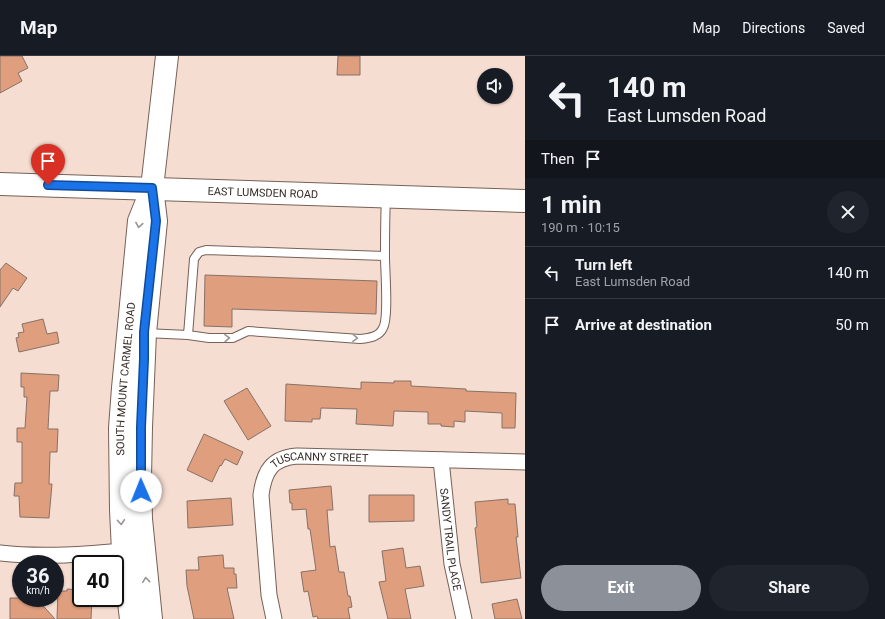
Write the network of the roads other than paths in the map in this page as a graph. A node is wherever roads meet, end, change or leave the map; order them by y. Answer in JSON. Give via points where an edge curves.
{"nodes":[{"id":1,"x":166,"y":56,"type":"edge"},
{"id":2,"x":0,"y":184,"type":"edge"},
{"id":3,"x":152,"y":188,"type":"junction"},
{"id":4,"x":386,"y":196,"type":"junction"},
{"id":5,"x":525,"y":201,"type":"edge"},
{"id":6,"x":384,"y":256,"type":"junction"},
{"id":7,"x":144,"y":332,"type":"junction"},
{"id":8,"x":188,"y":335,"type":"junction"},
{"id":9,"x":441,"y":460,"type":"junction"},
{"id":10,"x":525,"y":462,"type":"edge"},
{"id":11,"x":133,"y":550,"type":"junction"},
{"id":12,"x":0,"y":553,"type":"edge"},
{"id":13,"x":131,"y":619,"type":"edge"},
{"id":14,"x":151,"y":619,"type":"edge"},
{"id":15,"x":274,"y":619,"type":"edge"},
{"id":16,"x":464,"y":619,"type":"edge"}],
"edges":[{"from":1,"to":3,"type":"street","name":"SOUTH MOUNT CARMEL ROAD"},
{"from":2,"to":3,"type":"street","name":"EAST LUMSDEN ROAD"},
{"from":3,"to":4,"type":"street","name":"EAST LUMSDEN ROAD"},
{"from":3,"to":7,"type":"street","name":"SOUTH MOUNT CARMEL ROAD","via":[[156,221]]},
{"from":3,"to":11,"type":"street","name":"SOUTH MOUNT CARMEL ROAD","one_way":true,"via":[[139,221],[123,388],[120,469]]},
{"from":4,"to":5,"type":"street","name":"EAST LUMSDEN ROAD"},
{"from":4,"to":6,"type":"lane"},
{"from":6,"to":8,"type":"lane","via":[[206,250],[199,252],[194,259]]},
{"from":8,"to":6,"type":"lane","one_way":true,"via":[[233,338],[248,331],[360,339],[379,334],[386,316]]},
{"from":7,"to":8,"type":"lane"},
{"from":7,"to":11,"type":"street","name":"SOUTH MOUNT CARMEL ROAD","via":[[140,478]]},
{"from":9,"to":10,"type":"street","name":"TUSCANNY STREET"},
{"from":9,"to":15,"type":"street","name":"TUSCANNY STREET","via":[[297,456],[287,457],[271,466],[262,484],[261,495]]},
{"from":9,"to":16,"type":"street","name":"SANDY TRAIL PLACE","via":[[452,564]]},
{"from":11,"to":12,"type":"street","via":[[49,555]]},
{"from":11,"to":13,"type":"street","name":"SOUTH MOUNT CARMEL ROAD"},
{"from":14,"to":11,"type":"street","name":"SOUTH MOUNT CARMEL ROAD","one_way":true}]}
